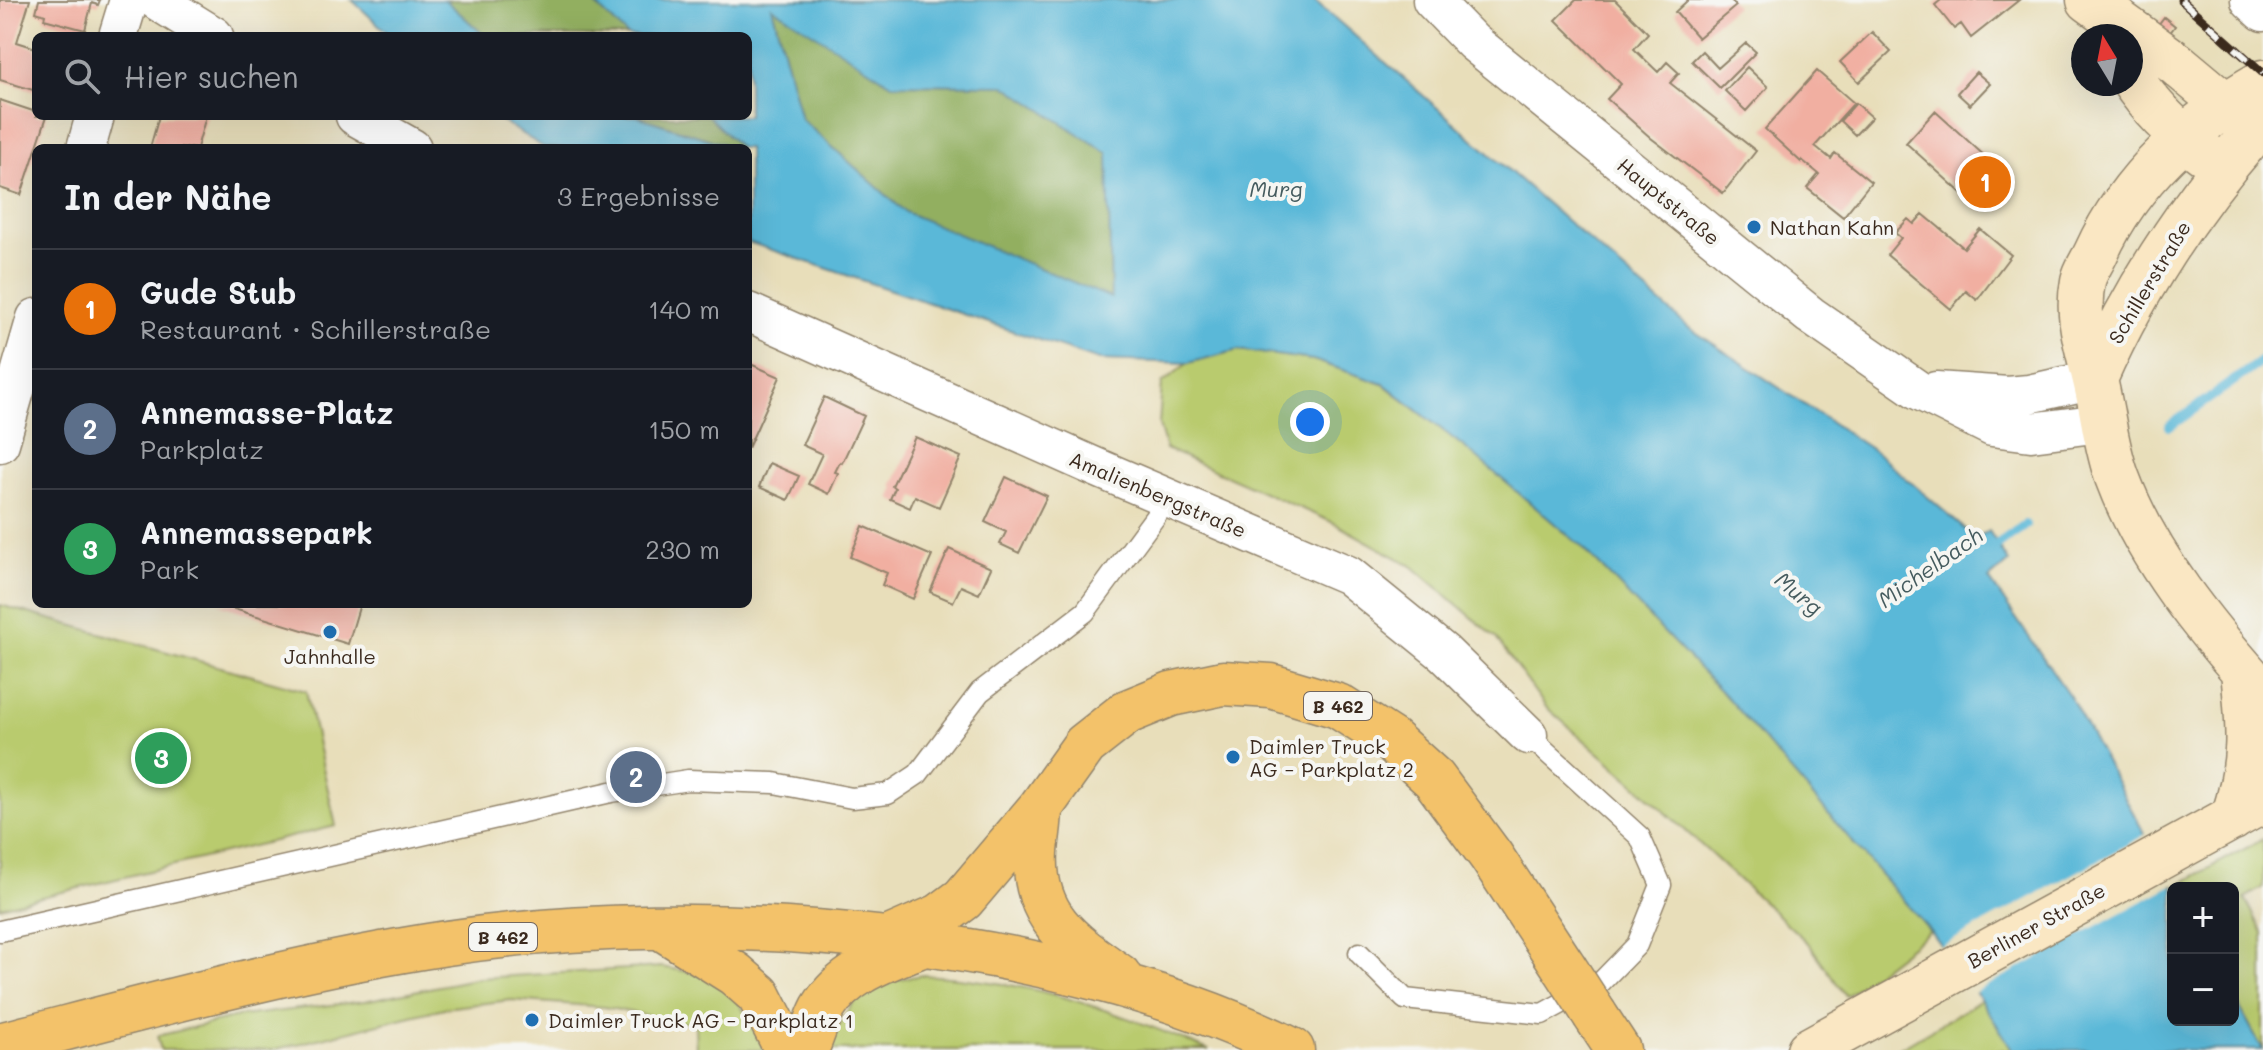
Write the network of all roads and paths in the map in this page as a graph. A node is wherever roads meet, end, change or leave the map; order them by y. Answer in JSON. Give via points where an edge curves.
{"nodes":[{"id":1,"x":129,"y":0,"type":"edge"},
{"id":2,"x":156,"y":0,"type":"edge"},
{"id":3,"x":1432,"y":0,"type":"edge"},
{"id":4,"x":2088,"y":0,"type":"edge"},
{"id":5,"x":2250,"y":0,"type":"edge"},
{"id":6,"x":2263,"y":12,"type":"edge"},
{"id":7,"x":2101,"y":24,"type":"edge"},
{"id":8,"x":119,"y":32,"type":"edge"},
{"id":9,"x":208,"y":32,"type":"edge"},
{"id":10,"x":2263,"y":82,"type":"edge"},
{"id":11,"x":2143,"y":95,"type":"edge"},
{"id":12,"x":2248,"y":119,"type":"edge"},
{"id":13,"x":94,"y":120,"type":"edge"},
{"id":14,"x":362,"y":120,"type":"edge"},
{"id":15,"x":2182,"y":137,"type":"junction"},
{"id":16,"x":87,"y":144,"type":"edge"},
{"id":17,"x":405,"y":144,"type":"edge"},
{"id":18,"x":2226,"y":169,"type":"junction"},
{"id":19,"x":752,"y":314,"type":"edge"},
{"id":20,"x":32,"y":331,"type":"edge"},
{"id":21,"x":2095,"y":379,"type":"junction"},
{"id":22,"x":1918,"y":390,"type":"junction"},
{"id":23,"x":2101,"y":423,"type":"junction"},
{"id":24,"x":2,"y":425,"type":"edge"},
{"id":25,"x":1169,"y":498,"type":"junction"},
{"id":26,"x":2253,"y":682,"type":"edge"},
{"id":27,"x":1528,"y":735,"type":"joint"},
{"id":28,"x":1040,"y":808,"type":"junction"},
{"id":29,"x":2234,"y":817,"type":"edge"},
{"id":30,"x":662,"y":928,"type":"junction"},
{"id":31,"x":0,"y":931,"type":"edge"},
{"id":32,"x":903,"y":942,"type":"junction"},
{"id":33,"x":1359,"y":953,"type":"dead end"},
{"id":34,"x":1138,"y":988,"type":"junction"},
{"id":35,"x":1607,"y":1032,"type":"edge"},
{"id":36,"x":1824,"y":1042,"type":"edge"},
{"id":37,"x":0,"y":1045,"type":"edge"},
{"id":38,"x":787,"y":1050,"type":"edge"},
{"id":39,"x":806,"y":1050,"type":"edge"},
{"id":40,"x":1292,"y":1050,"type":"edge"}],
"edges":[{"from":1,"to":8,"type":"street"},
{"from":2,"to":9,"type":"street"},
{"from":3,"to":22,"type":"street","name":"Hauptstraße","via":[[1473,42],[1810,315]]},
{"from":4,"to":7,"type":"main road"},
{"from":4,"to":12,"type":"main road"},
{"from":5,"to":6,"type":"street"},
{"from":10,"to":12,"type":"main road","name":"Schillerstraße"},
{"from":11,"to":15,"type":"main road"},
{"from":12,"to":15,"type":"main road","name":"Schillerstraße"},
{"from":12,"to":18,"type":"main road","name":"Schillerstraße"},
{"from":13,"to":16,"type":"street"},
{"from":14,"to":17,"type":"street"},
{"from":15,"to":18,"type":"main road"},
{"from":15,"to":21,"type":"main road","name":"Schillerstraße","via":[[2105,233],[2083,280],[2081,330]]},
{"from":18,"to":21,"type":"main road","name":"Schillerstraße","via":[[2149,274]]},
{"from":19,"to":25,"type":"street","name":"Amalienbergstraße"},
{"from":20,"to":24,"type":"street"},
{"from":21,"to":22,"type":"street","via":[[2008,396]]},
{"from":21,"to":23,"type":"main road"},
{"from":22,"to":23,"type":"street","name":"Hauptstraße","via":[[1992,427],[2031,432]]},
{"from":23,"to":26,"type":"main road","via":[[2134,517],[2169,576]]},
{"from":25,"to":27,"type":"street","name":"Amalienbergstraße","via":[[1348,575],[1444,653]]},
{"from":25,"to":31,"type":"lane","via":[[1085,612],[980,692],[918,774],[888,794],[852,798],[774,783],[688,780],[611,792]]},
{"from":26,"to":29,"type":"main road","via":[[2249,755]]},
{"from":27,"to":33,"type":"lane","via":[[1640,837],[1661,885],[1637,945],[1601,982],[1542,1014],[1405,999]]},
{"from":28,"to":32,"type":"main road","number":"B 462","via":[[963,899]]},
{"from":28,"to":34,"type":"main road","number":"B 462","via":[[1036,853],[1050,919],[1079,947]]},
{"from":28,"to":35,"type":"main road","number":"B 462","bridge":true,"via":[[1085,745],[1127,712],[1171,694],[1223,683],[1271,686],[1338,706],[1391,740],[1434,779]]},
{"from":29,"to":36,"type":"main road","name":"Berliner Straße"},
{"from":30,"to":32,"type":"main road","number":"B 462"},
{"from":30,"to":37,"type":"main road","number":"B 462","via":[[556,931],[347,960]]},
{"from":30,"to":38,"type":"main road","via":[[759,995]]},
{"from":32,"to":34,"type":"main road","number":"B 462"},
{"from":32,"to":39,"type":"main road","number":"B 462","via":[[846,982],[824,1007]]},
{"from":34,"to":40,"type":"main road","number":"B 462","via":[[1243,1025]]}]}
